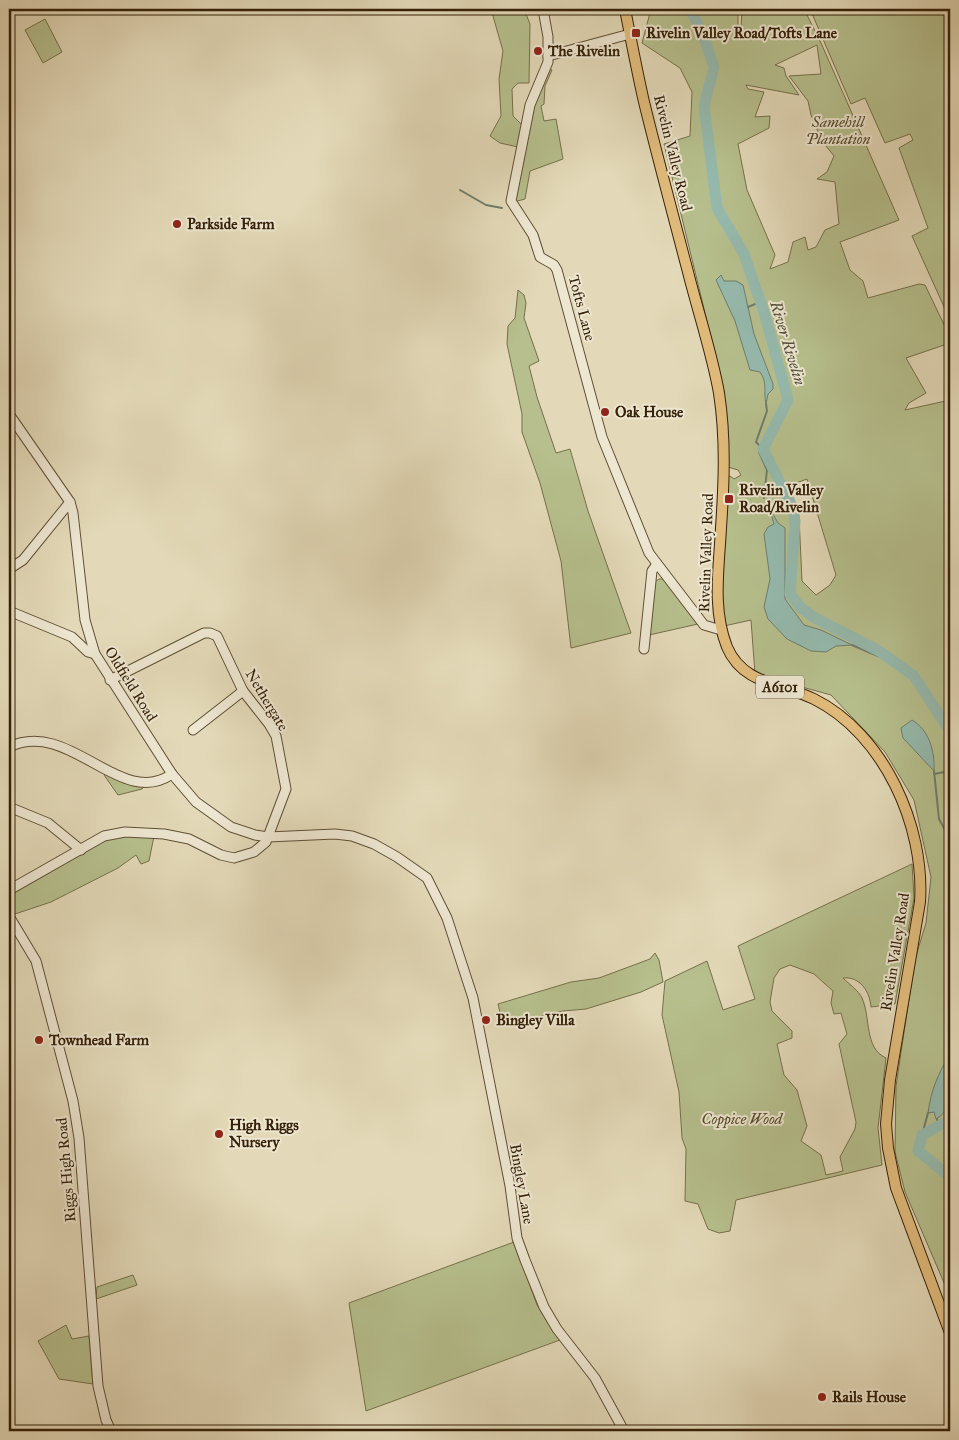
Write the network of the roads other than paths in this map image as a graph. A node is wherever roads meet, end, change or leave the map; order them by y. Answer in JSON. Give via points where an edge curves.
{"nodes":[{"id":1,"x":543,"y":9,"type":"edge"},
{"id":2,"x":625,"y":9,"type":"edge"},
{"id":3,"x":630,"y":34,"type":"junction"},
{"id":4,"x":548,"y":56,"type":"junction"},
{"id":5,"x":9,"y":414,"type":"edge"},
{"id":6,"x":70,"y":502,"type":"junction"},
{"id":7,"x":657,"y":564,"type":"junction"},
{"id":8,"x":9,"y":569,"type":"edge"},
{"id":9,"x":9,"y":611,"type":"edge"},
{"id":10,"x":721,"y":630,"type":"junction"},
{"id":11,"x":644,"y":649,"type":"dead end"},
{"id":12,"x":95,"y":654,"type":"junction"},
{"id":13,"x":110,"y":680,"type":"junction"},
{"id":14,"x":243,"y":691,"type":"junction"},
{"id":15,"x":194,"y":730,"type":"dead end"},
{"id":16,"x":9,"y":746,"type":"edge"},
{"id":17,"x":172,"y":774,"type":"junction"},
{"id":18,"x":9,"y":807,"type":"edge"},
{"id":19,"x":268,"y":837,"type":"junction"},
{"id":20,"x":81,"y":850,"type":"junction"},
{"id":21,"x":9,"y":890,"type":"edge"},
{"id":22,"x":9,"y":916,"type":"edge"},
{"id":23,"x":950,"y":1333,"type":"edge"},
{"id":24,"x":111,"y":1431,"type":"edge"},
{"id":25,"x":624,"y":1431,"type":"edge"}],
"edges":[{"from":1,"to":4,"type":"street"},
{"from":2,"to":3,"type":"main road","name":"Rivelin Valley Road","number":"A6101"},
{"from":3,"to":4,"type":"street"},
{"from":3,"to":10,"type":"main road","name":"Rivelin Valley Road","number":"A6101","via":[[644,102],[718,392],[725,462],[718,596]]},
{"from":4,"to":7,"type":"street","name":"Tofts Lane","via":[[530,105],[511,201],[533,235],[540,257],[557,270],[602,438],[644,542]]},
{"from":5,"to":6,"type":"street","name":"Oldfield Road"},
{"from":6,"to":8,"type":"street","via":[[23,560]]},
{"from":6,"to":12,"type":"street","name":"Oldfield Road","via":[[85,620]]},
{"from":7,"to":10,"type":"street","name":"Tofts Lane","via":[[704,625]]},
{"from":7,"to":11,"type":"street","via":[[652,571]]},
{"from":9,"to":12,"type":"street","via":[[72,637],[88,652]]},
{"from":10,"to":23,"type":"main road","name":"Rivelin Valley Road","number":"A6101","via":[[728,649],[744,672],[818,701],[855,729],[879,759],[911,824],[920,874],[920,902],[890,1080],[888,1148],[896,1188]]},
{"from":12,"to":13,"type":"street","name":"Oldfield Road"},
{"from":13,"to":14,"type":"street","name":"Nethergate","via":[[210,632],[221,641]]},
{"from":13,"to":17,"type":"street","name":"Oldfield Road"},
{"from":14,"to":15,"type":"street","via":[[203,719]]},
{"from":14,"to":19,"type":"street","name":"Nethergate","via":[[273,730],[286,784],[284,798]]},
{"from":16,"to":17,"type":"street","via":[[28,740],[55,743],[136,782],[158,782]]},
{"from":17,"to":19,"type":"street","name":"Oldfield Road","via":[[196,802],[219,820],[244,832]]},
{"from":18,"to":20,"type":"street","via":[[48,823]]},
{"from":19,"to":20,"type":"street","via":[[260,848],[234,858],[189,839],[147,832],[112,834]]},
{"from":19,"to":25,"type":"street","name":"Bingley Lane","via":[[342,834],[374,844],[427,878],[447,918],[473,998],[517,1238],[544,1307],[595,1378]]},
{"from":20,"to":21,"type":"street"},
{"from":22,"to":24,"type":"street","name":"Riggs High Road","via":[[36,961],[73,1101],[79,1138],[98,1386]]}]}
